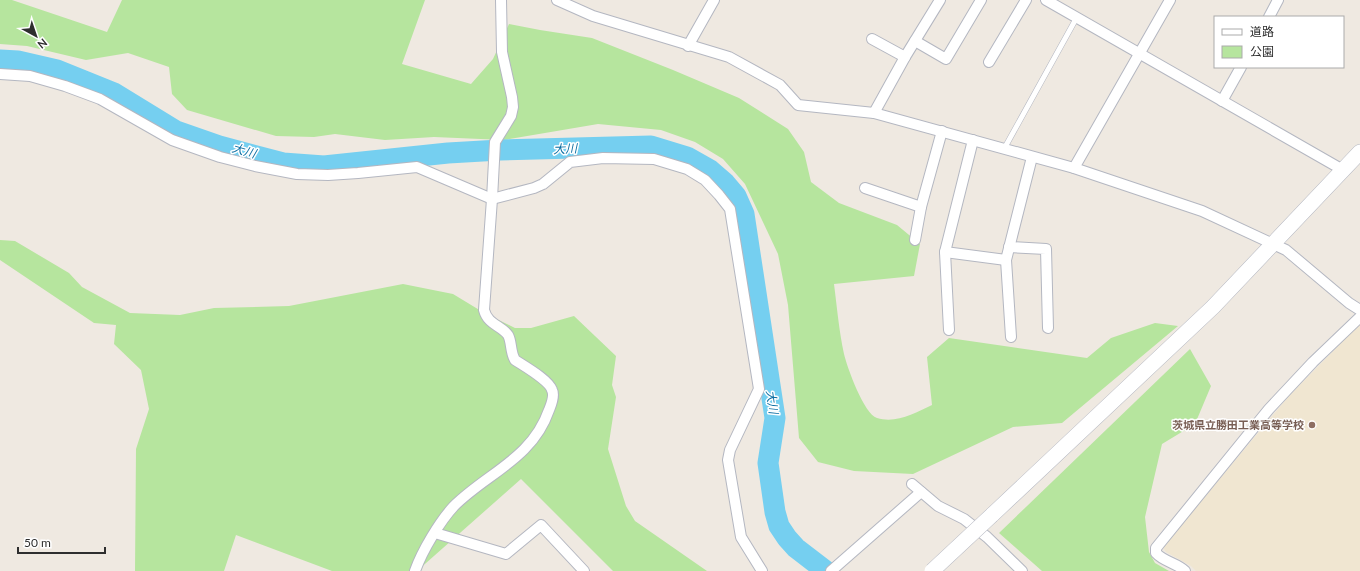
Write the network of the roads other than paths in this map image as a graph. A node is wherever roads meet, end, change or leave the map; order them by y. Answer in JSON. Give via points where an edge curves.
{"nodes":[{"id":1,"x":501,"y":0,"type":"edge"},
{"id":2,"x":557,"y":0,"type":"edge"},
{"id":3,"x":714,"y":0,"type":"edge"},
{"id":4,"x":940,"y":0,"type":"edge"},
{"id":5,"x":981,"y":0,"type":"edge"},
{"id":6,"x":1026,"y":0,"type":"edge"},
{"id":7,"x":1046,"y":0,"type":"edge"},
{"id":8,"x":1170,"y":0,"type":"edge"},
{"id":9,"x":1278,"y":0,"type":"edge"},
{"id":10,"x":1270,"y":16,"type":"edge"},
{"id":11,"x":1077,"y":18,"type":"junction"},
{"id":12,"x":872,"y":39,"type":"dead end"},
{"id":13,"x":915,"y":41,"type":"junction"},
{"id":14,"x":688,"y":46,"type":"junction"},
{"id":15,"x":1140,"y":54,"type":"junction"},
{"id":16,"x":905,"y":57,"type":"junction"},
{"id":17,"x":989,"y":62,"type":"dead end"},
{"id":18,"x":1240,"y":68,"type":"edge"},
{"id":19,"x":0,"y":74,"type":"edge"},
{"id":20,"x":1222,"y":101,"type":"junction"},
{"id":21,"x":874,"y":113,"type":"junction"},
{"id":22,"x":942,"y":131,"type":"junction"},
{"id":23,"x":973,"y":140,"type":"junction"},
{"id":24,"x":1004,"y":149,"type":"junction"},
{"id":25,"x":1360,"y":152,"type":"edge"},
{"id":26,"x":1032,"y":157,"type":"junction"},
{"id":27,"x":1074,"y":168,"type":"junction"},
{"id":28,"x":1343,"y":170,"type":"junction"},
{"id":29,"x":864,"y":188,"type":"dead end"},
{"id":30,"x":492,"y":199,"type":"junction"},
{"id":31,"x":921,"y":207,"type":"junction"},
{"id":32,"x":915,"y":240,"type":"dead end"},
{"id":33,"x":1272,"y":243,"type":"junction"},
{"id":34,"x":1009,"y":247,"type":"junction"},
{"id":35,"x":945,"y":252,"type":"junction"},
{"id":36,"x":1006,"y":260,"type":"junction"},
{"id":37,"x":1360,"y":310,"type":"edge"},
{"id":38,"x":1360,"y":317,"type":"edge"},
{"id":39,"x":1048,"y":328,"type":"dead end"},
{"id":40,"x":949,"y":330,"type":"dead end"},
{"id":41,"x":1011,"y":337,"type":"dead end"},
{"id":42,"x":912,"y":484,"type":"dead end"},
{"id":43,"x":921,"y":492,"type":"junction"},
{"id":44,"x":435,"y":533,"type":"junction"},
{"id":45,"x":834,"y":568,"type":"edge"},
{"id":46,"x":415,"y":571,"type":"edge"},
{"id":47,"x":584,"y":571,"type":"edge"},
{"id":48,"x":762,"y":571,"type":"edge"},
{"id":49,"x":932,"y":571,"type":"edge"},
{"id":50,"x":1022,"y":571,"type":"edge"},
{"id":51,"x":1185,"y":571,"type":"edge"}],
"edges":[{"from":1,"to":30,"type":"street","via":[[502,52],[513,107],[511,116],[495,142]]},
{"from":2,"to":14,"type":"street","via":[[593,16]]},
{"from":3,"to":14,"type":"street"},
{"from":4,"to":13,"type":"street"},
{"from":5,"to":13,"type":"street","via":[[946,59]]},
{"from":6,"to":17,"type":"street"},
{"from":7,"to":11,"type":"street"},
{"from":8,"to":15,"type":"street"},
{"from":9,"to":10,"type":"street"},
{"from":11,"to":15,"type":"street"},
{"from":11,"to":24,"type":"lane"},
{"from":12,"to":16,"type":"street"},
{"from":13,"to":16,"type":"street"},
{"from":14,"to":21,"type":"street","via":[[729,57],[780,85],[798,105]]},
{"from":15,"to":20,"type":"street"},
{"from":15,"to":27,"type":"street"},
{"from":16,"to":21,"type":"street"},
{"from":18,"to":20,"type":"street"},
{"from":19,"to":30,"type":"street","via":[[30,76],[100,99],[172,140],[220,157],[297,174],[328,175],[417,167]]},
{"from":20,"to":28,"type":"street"},
{"from":21,"to":22,"type":"street"},
{"from":22,"to":23,"type":"street"},
{"from":22,"to":31,"type":"street"},
{"from":23,"to":24,"type":"street"},
{"from":23,"to":35,"type":"street"},
{"from":24,"to":26,"type":"street"},
{"from":25,"to":28,"type":"street"},
{"from":26,"to":27,"type":"street"},
{"from":26,"to":34,"type":"street"},
{"from":27,"to":33,"type":"street","via":[[1202,210]]},
{"from":28,"to":33,"type":"street"},
{"from":29,"to":31,"type":"street"},
{"from":30,"to":44,"type":"street","via":[[484,310],[490,321],[509,336],[515,360],[550,386],[553,391],[552,400],[546,419],[525,450],[468,493],[447,514]]},
{"from":30,"to":48,"type":"street","via":[[543,184],[570,162],[635,158],[654,159],[687,169],[705,180],[730,209],[759,389],[730,450],[728,460],[742,537]]},
{"from":31,"to":32,"type":"street"},
{"from":33,"to":37,"type":"street","via":[[1286,250]]},
{"from":33,"to":49,"type":"street","bridge":true,"via":[[1213,307]]},
{"from":34,"to":36,"type":"street"},
{"from":34,"to":39,"type":"street","via":[[1046,249]]},
{"from":35,"to":36,"type":"street"},
{"from":35,"to":40,"type":"street"},
{"from":36,"to":41,"type":"street"},
{"from":38,"to":51,"type":"street","via":[[1269,409],[1156,548],[1159,556]]},
{"from":42,"to":43,"type":"street"},
{"from":43,"to":45,"type":"street"},
{"from":43,"to":50,"type":"street","via":[[938,506],[964,519]]},
{"from":44,"to":46,"type":"street"},
{"from":44,"to":47,"type":"street","via":[[506,554],[541,525]]}]}
